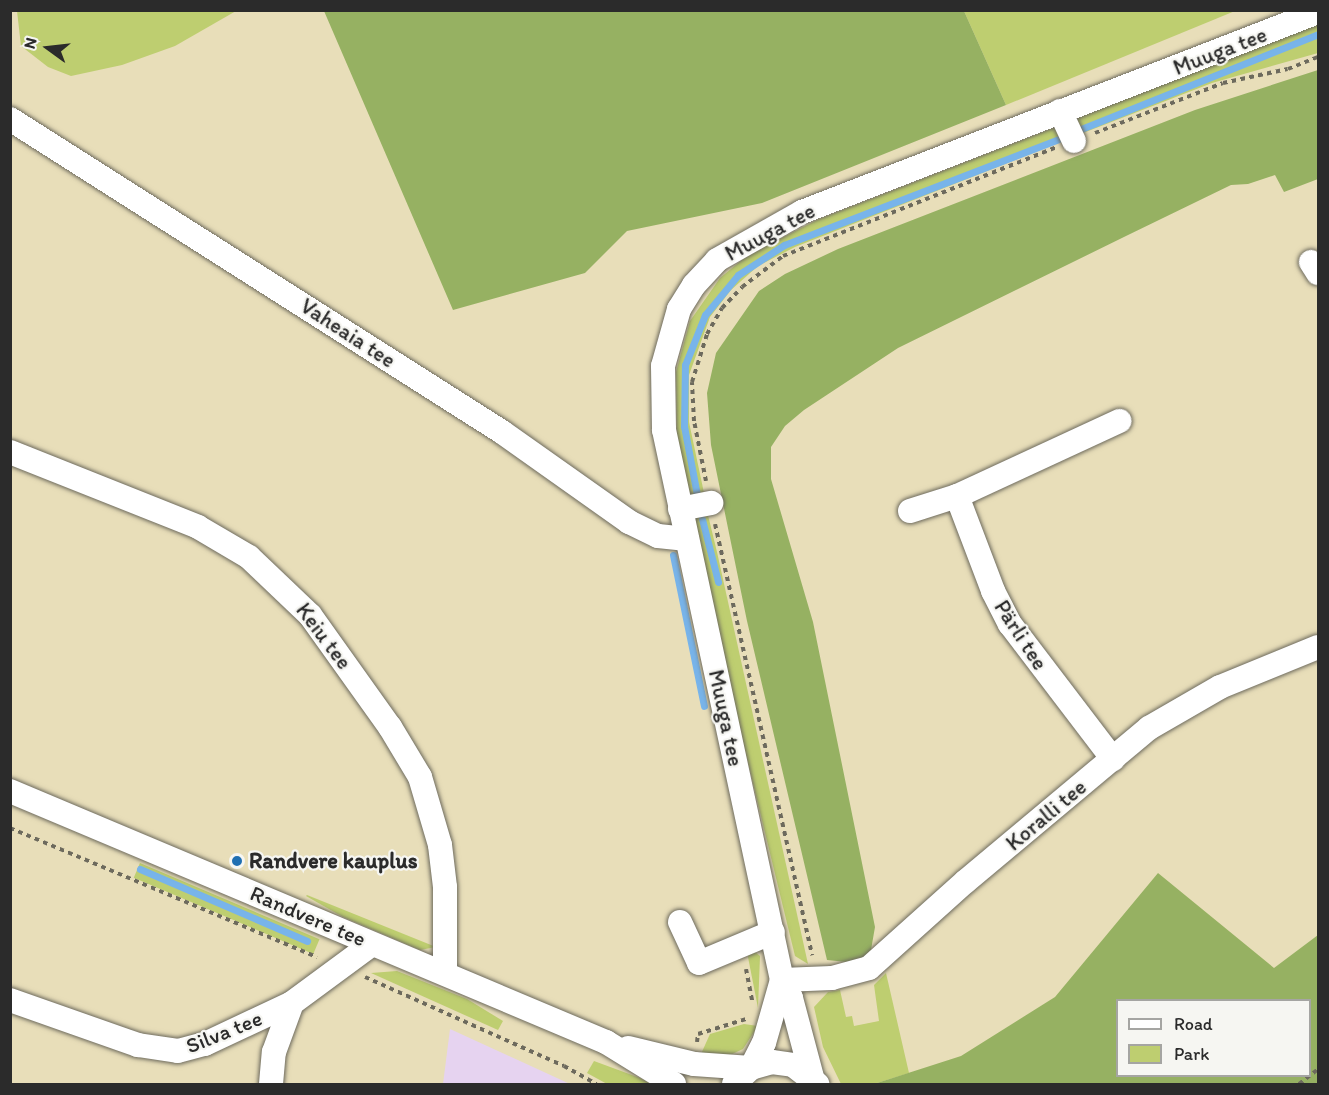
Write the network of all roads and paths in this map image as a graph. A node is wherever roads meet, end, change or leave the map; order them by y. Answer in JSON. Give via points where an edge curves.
{"nodes":[{"id":1,"x":1318,"y":12,"type":"edge"},
{"id":2,"x":1318,"y":57,"type":"edge"},
{"id":3,"x":1060,"y":111,"type":"junction"},
{"id":4,"x":10,"y":118,"type":"edge"},
{"id":5,"x":1074,"y":141,"type":"junction"},
{"id":6,"x":1119,"y":421,"type":"dead end"},
{"id":7,"x":10,"y":452,"type":"edge"},
{"id":8,"x":957,"y":496,"type":"junction"},
{"id":9,"x":711,"y":503,"type":"junction"},
{"id":10,"x":680,"y":510,"type":"junction"},
{"id":11,"x":910,"y":511,"type":"dead end"},
{"id":12,"x":687,"y":539,"type":"junction"},
{"id":13,"x":1318,"y":647,"type":"edge"},
{"id":14,"x":1113,"y":759,"type":"junction"},
{"id":15,"x":10,"y":791,"type":"edge"},
{"id":16,"x":10,"y":828,"type":"edge"},
{"id":17,"x":680,"y":922,"type":"dead end"},
{"id":18,"x":773,"y":932,"type":"junction"},
{"id":19,"x":741,"y":943,"type":"junction"},
{"id":20,"x":372,"y":944,"type":"junction"},
{"id":21,"x":341,"y":966,"type":"junction"},
{"id":22,"x":445,"y":974,"type":"junction"},
{"id":23,"x":817,"y":978,"type":"junction"},
{"id":24,"x":782,"y":980,"type":"junction"},
{"id":25,"x":292,"y":1003,"type":"junction"},
{"id":26,"x":16,"y":1007,"type":"edge"},
{"id":27,"x":753,"y":1007,"type":"dead end"},
{"id":28,"x":751,"y":1018,"type":"dead end"},
{"id":29,"x":698,"y":1034,"type":"dead end"},
{"id":30,"x":606,"y":1042,"type":"junction"},
{"id":31,"x":751,"y":1068,"type":"junction"},
{"id":32,"x":814,"y":1081,"type":"edge"},
{"id":33,"x":271,"y":1084,"type":"edge"},
{"id":34,"x":596,"y":1084,"type":"edge"},
{"id":35,"x":674,"y":1084,"type":"edge"},
{"id":36,"x":734,"y":1084,"type":"edge"}],
"edges":[{"from":1,"to":3,"type":"street","name":"Muuga tee"},
{"from":2,"to":5,"type":"path","via":[[1288,69],[1223,83]]},
{"from":3,"to":5,"type":"street"},
{"from":3,"to":10,"type":"street","name":"Muuga tee","via":[[802,212],[717,260],[679,309],[663,366],[664,430]]},
{"from":4,"to":12,"type":"street","name":"Vaheaia tee","via":[[502,432],[629,522],[658,536]]},
{"from":5,"to":9,"type":"path","via":[[783,256],[742,287],[722,308],[707,334],[692,382],[694,421]]},
{"from":6,"to":8,"type":"street"},
{"from":7,"to":22,"type":"street","name":"Keiu tee","via":[[198,527],[249,557],[310,615],[390,727],[420,777],[440,845],[445,887]]},
{"from":8,"to":11,"type":"street"},
{"from":8,"to":14,"type":"street","name":"Pärli tee","via":[[993,591],[1010,624]]},
{"from":9,"to":10,"type":"street"},
{"from":9,"to":23,"type":"path"},
{"from":10,"to":12,"type":"street","name":"Muuga tee"},
{"from":12,"to":18,"type":"street","name":"Muuga tee"},
{"from":13,"to":14,"type":"street","name":"Koralli tee","via":[[1220,687],[1174,712]]},
{"from":14,"to":23,"type":"street","name":"Koralli tee","via":[[869,968],[851,975]]},
{"from":15,"to":20,"type":"street","name":"Randvere tee"},
{"from":16,"to":21,"type":"path"},
{"from":17,"to":19,"type":"street","via":[[699,963]]},
{"from":18,"to":19,"type":"street"},
{"from":18,"to":24,"type":"street","name":"Muuga tee"},
{"from":19,"to":27,"type":"path"},
{"from":20,"to":21,"type":"street","name":"Silva tee"},
{"from":20,"to":22,"type":"street","name":"Randvere tee"},
{"from":21,"to":25,"type":"street","name":"Silva tee"},
{"from":21,"to":34,"type":"path"},
{"from":22,"to":30,"type":"street","name":"Randvere tee"},
{"from":23,"to":24,"type":"street","name":"Koralli tee"},
{"from":24,"to":31,"type":"street","name":"Muuga tee","via":[[764,1043]]},
{"from":24,"to":32,"type":"street","name":"Muuga tee","via":[[791,998]]},
{"from":25,"to":26,"type":"street","name":"Silva tee","via":[[205,1044],[172,1051],[138,1045]]},
{"from":25,"to":33,"type":"street","via":[[274,1052]]},
{"from":28,"to":29,"type":"path"},
{"from":30,"to":31,"type":"street","name":"Randvere tee","via":[[694,1064]]},
{"from":30,"to":35,"type":"street","name":"Randvere tee"},
{"from":31,"to":32,"type":"street","name":"Randvere tee","via":[[772,1062],[794,1065]]},
{"from":31,"to":36,"type":"street"}]}
